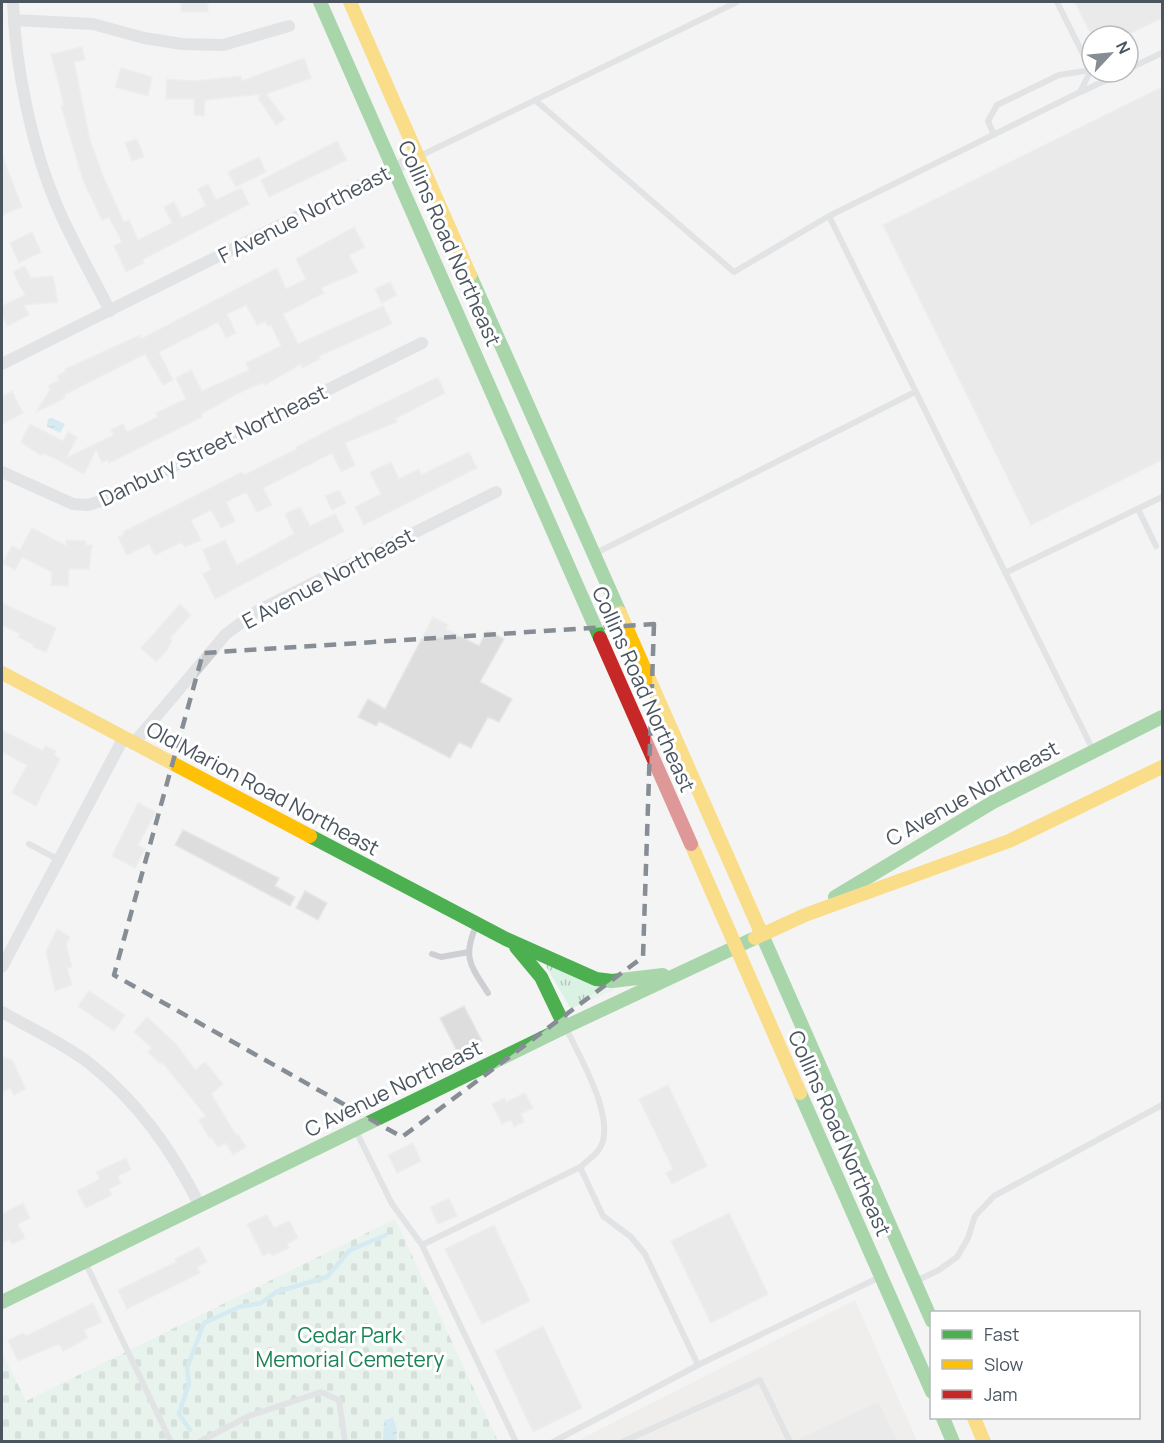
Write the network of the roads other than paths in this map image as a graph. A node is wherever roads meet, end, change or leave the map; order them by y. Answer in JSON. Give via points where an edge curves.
{"nodes":[{"id":1,"x":13,"y":2,"type":"edge"},
{"id":2,"x":320,"y":2,"type":"edge"},
{"id":3,"x":350,"y":2,"type":"edge"},
{"id":4,"x":737,"y":2,"type":"edge"},
{"id":5,"x":1057,"y":2,"type":"edge"},
{"id":6,"x":14,"y":20,"type":"junction"},
{"id":7,"x":289,"y":26,"type":"dead end"},
{"id":8,"x":1080,"y":48,"type":"edge"},
{"id":9,"x":1162,"y":53,"type":"edge"},
{"id":10,"x":1140,"y":63,"type":"edge"},
{"id":11,"x":1080,"y":72,"type":"edge"},
{"id":12,"x":1084,"y":84,"type":"edge"},
{"id":13,"x":1097,"y":84,"type":"edge"},
{"id":14,"x":1080,"y":92,"type":"junction"},
{"id":15,"x":535,"y":100,"type":"junction"},
{"id":16,"x":994,"y":135,"type":"junction"},
{"id":17,"x":419,"y":156,"type":"junction"},
{"id":18,"x":394,"y":169,"type":"junction"},
{"id":19,"x":830,"y":216,"type":"junction"},
{"id":20,"x":110,"y":311,"type":"junction"},
{"id":21,"x":422,"y":343,"type":"dead end"},
{"id":22,"x":2,"y":364,"type":"edge"},
{"id":23,"x":915,"y":392,"type":"junction"},
{"id":24,"x":2,"y":472,"type":"edge"},
{"id":25,"x":496,"y":492,"type":"dead end"},
{"id":26,"x":1162,"y":497,"type":"edge"},
{"id":27,"x":1138,"y":509,"type":"junction"},
{"id":28,"x":1156,"y":546,"type":"dead end"},
{"id":29,"x":595,"y":553,"type":"junction"},
{"id":30,"x":1005,"y":573,"type":"junction"},
{"id":31,"x":2,"y":673,"type":"edge"},
{"id":32,"x":1162,"y":717,"type":"edge"},
{"id":33,"x":128,"y":741,"type":"junction"},
{"id":34,"x":1094,"y":751,"type":"junction"},
{"id":35,"x":1162,"y":767,"type":"edge"},
{"id":36,"x":29,"y":844,"type":"dead end"},
{"id":37,"x":59,"y":860,"type":"junction"},
{"id":38,"x":805,"y":915,"type":"junction"},
{"id":39,"x":477,"y":924,"type":"junction"},
{"id":40,"x":762,"y":935,"type":"junction"},
{"id":41,"x":506,"y":939,"type":"junction"},
{"id":42,"x":735,"y":947,"type":"junction"},
{"id":43,"x":469,"y":952,"type":"junction"},
{"id":44,"x":432,"y":954,"type":"dead end"},
{"id":45,"x":2,"y":968,"type":"edge"},
{"id":46,"x":682,"y":972,"type":"junction"},
{"id":47,"x":488,"y":993,"type":"dead end"},
{"id":48,"x":2,"y":1012,"type":"edge"},
{"id":49,"x":565,"y":1027,"type":"junction"},
{"id":50,"x":1162,"y":1105,"type":"edge"},
{"id":51,"x":356,"y":1130,"type":"junction"},
{"id":52,"x":580,"y":1167,"type":"junction"},
{"id":53,"x":200,"y":1206,"type":"junction"},
{"id":54,"x":422,"y":1245,"type":"junction"},
{"id":55,"x":85,"y":1262,"type":"junction"},
{"id":56,"x":881,"y":1277,"type":"junction"},
{"id":57,"x":914,"y":1282,"type":"junction"},
{"id":58,"x":2,"y":1302,"type":"edge"},
{"id":59,"x":930,"y":1317,"type":"edge"},
{"id":60,"x":698,"y":1365,"type":"junction"},
{"id":61,"x":930,"y":1387,"type":"edge"},
{"id":62,"x":943,"y":1419,"type":"edge"},
{"id":63,"x":974,"y":1419,"type":"edge"},
{"id":64,"x":171,"y":1442,"type":"edge"},
{"id":65,"x":199,"y":1442,"type":"edge"},
{"id":66,"x":345,"y":1442,"type":"edge"},
{"id":67,"x":516,"y":1442,"type":"edge"},
{"id":68,"x":553,"y":1442,"type":"edge"},
{"id":69,"x":622,"y":1442,"type":"edge"},
{"id":70,"x":790,"y":1442,"type":"edge"},
{"id":71,"x":954,"y":1442,"type":"edge"},
{"id":72,"x":984,"y":1442,"type":"edge"}],
"edges":[{"from":1,"to":6,"type":"street"},
{"from":2,"to":18,"type":"main road","name":"Collins Road Northeast"},
{"from":3,"to":17,"type":"main road","name":"Collins Road Northeast"},
{"from":4,"to":15,"type":"lane","name":"F Avenue Northeast"},
{"from":5,"to":8,"type":"lane"},
{"from":6,"to":7,"type":"street","via":[[93,24],[144,39],[223,45]]},
{"from":6,"to":20,"type":"street","via":[[40,159],[58,207]]},
{"from":9,"to":10,"type":"lane"},
{"from":11,"to":16,"type":"lane","via":[[1059,75],[997,105],[988,121]]},
{"from":12,"to":14,"type":"lane"},
{"from":13,"to":14,"type":"lane"},
{"from":14,"to":16,"type":"lane"},
{"from":15,"to":17,"type":"lane","name":"F Avenue Northeast"},
{"from":15,"to":19,"type":"lane","via":[[734,272]]},
{"from":16,"to":19,"type":"lane"},
{"from":17,"to":18,"type":"street","name":"F Avenue Northeast"},
{"from":17,"to":29,"type":"main road","name":"Collins Road Northeast"},
{"from":18,"to":20,"type":"street","name":"F Avenue Northeast"},
{"from":18,"to":42,"type":"main road","name":"Collins Road Northeast"},
{"from":19,"to":23,"type":"lane"},
{"from":20,"to":22,"type":"street","name":"F Avenue Northeast"},
{"from":21,"to":24,"type":"street","name":"Danbury Street Northeast","via":[[88,505],[58,499]]},
{"from":23,"to":29,"type":"lane"},
{"from":23,"to":30,"type":"lane"},
{"from":25,"to":33,"type":"street","name":"E Avenue Northeast","via":[[257,611],[226,634]]},
{"from":26,"to":27,"type":"lane"},
{"from":27,"to":28,"type":"lane"},
{"from":27,"to":30,"type":"lane"},
{"from":29,"to":40,"type":"main road","name":"Collins Road Northeast"},
{"from":30,"to":34,"type":"lane"},
{"from":31,"to":33,"type":"main road","name":"Old Marion Road Northeast"},
{"from":32,"to":34,"type":"main road","name":"C Avenue Northeast"},
{"from":33,"to":37,"type":"street","name":"E Avenue Northeast"},
{"from":33,"to":39,"type":"main road","name":"Old Marion Road Northeast"},
{"from":34,"to":38,"type":"main road","name":"C Avenue Northeast","via":[[955,823]]},
{"from":35,"to":38,"type":"main road","name":"C Avenue Northeast","via":[[1009,841]]},
{"from":36,"to":37,"type":"lane"},
{"from":37,"to":45,"type":"street","name":"E Avenue Northeast"},
{"from":38,"to":40,"type":"main road","name":"C Avenue Northeast"},
{"from":39,"to":41,"type":"main road","name":"Old Marion Road Northeast"},
{"from":39,"to":43,"type":"lane"},
{"from":40,"to":42,"type":"main road","name":"C Avenue Northeast"},
{"from":40,"to":57,"type":"main road","name":"Collins Road Northeast"},
{"from":41,"to":46,"type":"main road","name":"Old Marion Road Northeast","via":[[596,979],[612,981]]},
{"from":41,"to":49,"type":"main road","name":"Old Marion Road Northeast","via":[[541,977]]},
{"from":42,"to":46,"type":"main road","name":"C Avenue Northeast"},
{"from":42,"to":56,"type":"main road","name":"Collins Road Northeast"},
{"from":43,"to":44,"type":"lane","via":[[441,957]]},
{"from":43,"to":47,"type":"lane","via":[[470,964]]},
{"from":46,"to":49,"type":"main road","name":"C Avenue Northeast"},
{"from":48,"to":53,"type":"street","via":[[87,1061],[123,1093],[167,1146]]},
{"from":49,"to":51,"type":"main road","name":"C Avenue Northeast"},
{"from":49,"to":52,"type":"lane","via":[[604,1115],[605,1134],[600,1149]]},
{"from":50,"to":57,"type":"lane","via":[[993,1196],[975,1216],[957,1257]]},
{"from":51,"to":53,"type":"main road","name":"C Avenue Northeast"},
{"from":51,"to":54,"type":"lane","via":[[392,1204]]},
{"from":52,"to":54,"type":"lane"},
{"from":52,"to":60,"type":"lane","via":[[603,1216],[631,1237],[645,1254]]},
{"from":53,"to":55,"type":"main road","name":"C Avenue Northeast"},
{"from":54,"to":67,"type":"lane"},
{"from":55,"to":58,"type":"main road","name":"C Avenue Northeast"},
{"from":55,"to":64,"type":"lane"},
{"from":56,"to":60,"type":"lane"},
{"from":56,"to":61,"type":"main road","name":"Collins Road Northeast"},
{"from":57,"to":59,"type":"main road","name":"Collins Road Northeast"},
{"from":60,"to":68,"type":"lane"},
{"from":62,"to":71,"type":"main road"},
{"from":63,"to":72,"type":"main road"},
{"from":65,"to":66,"type":"lane","via":[[249,1416],[321,1392],[339,1400]]},
{"from":69,"to":70,"type":"lane","via":[[760,1380]]}]}
